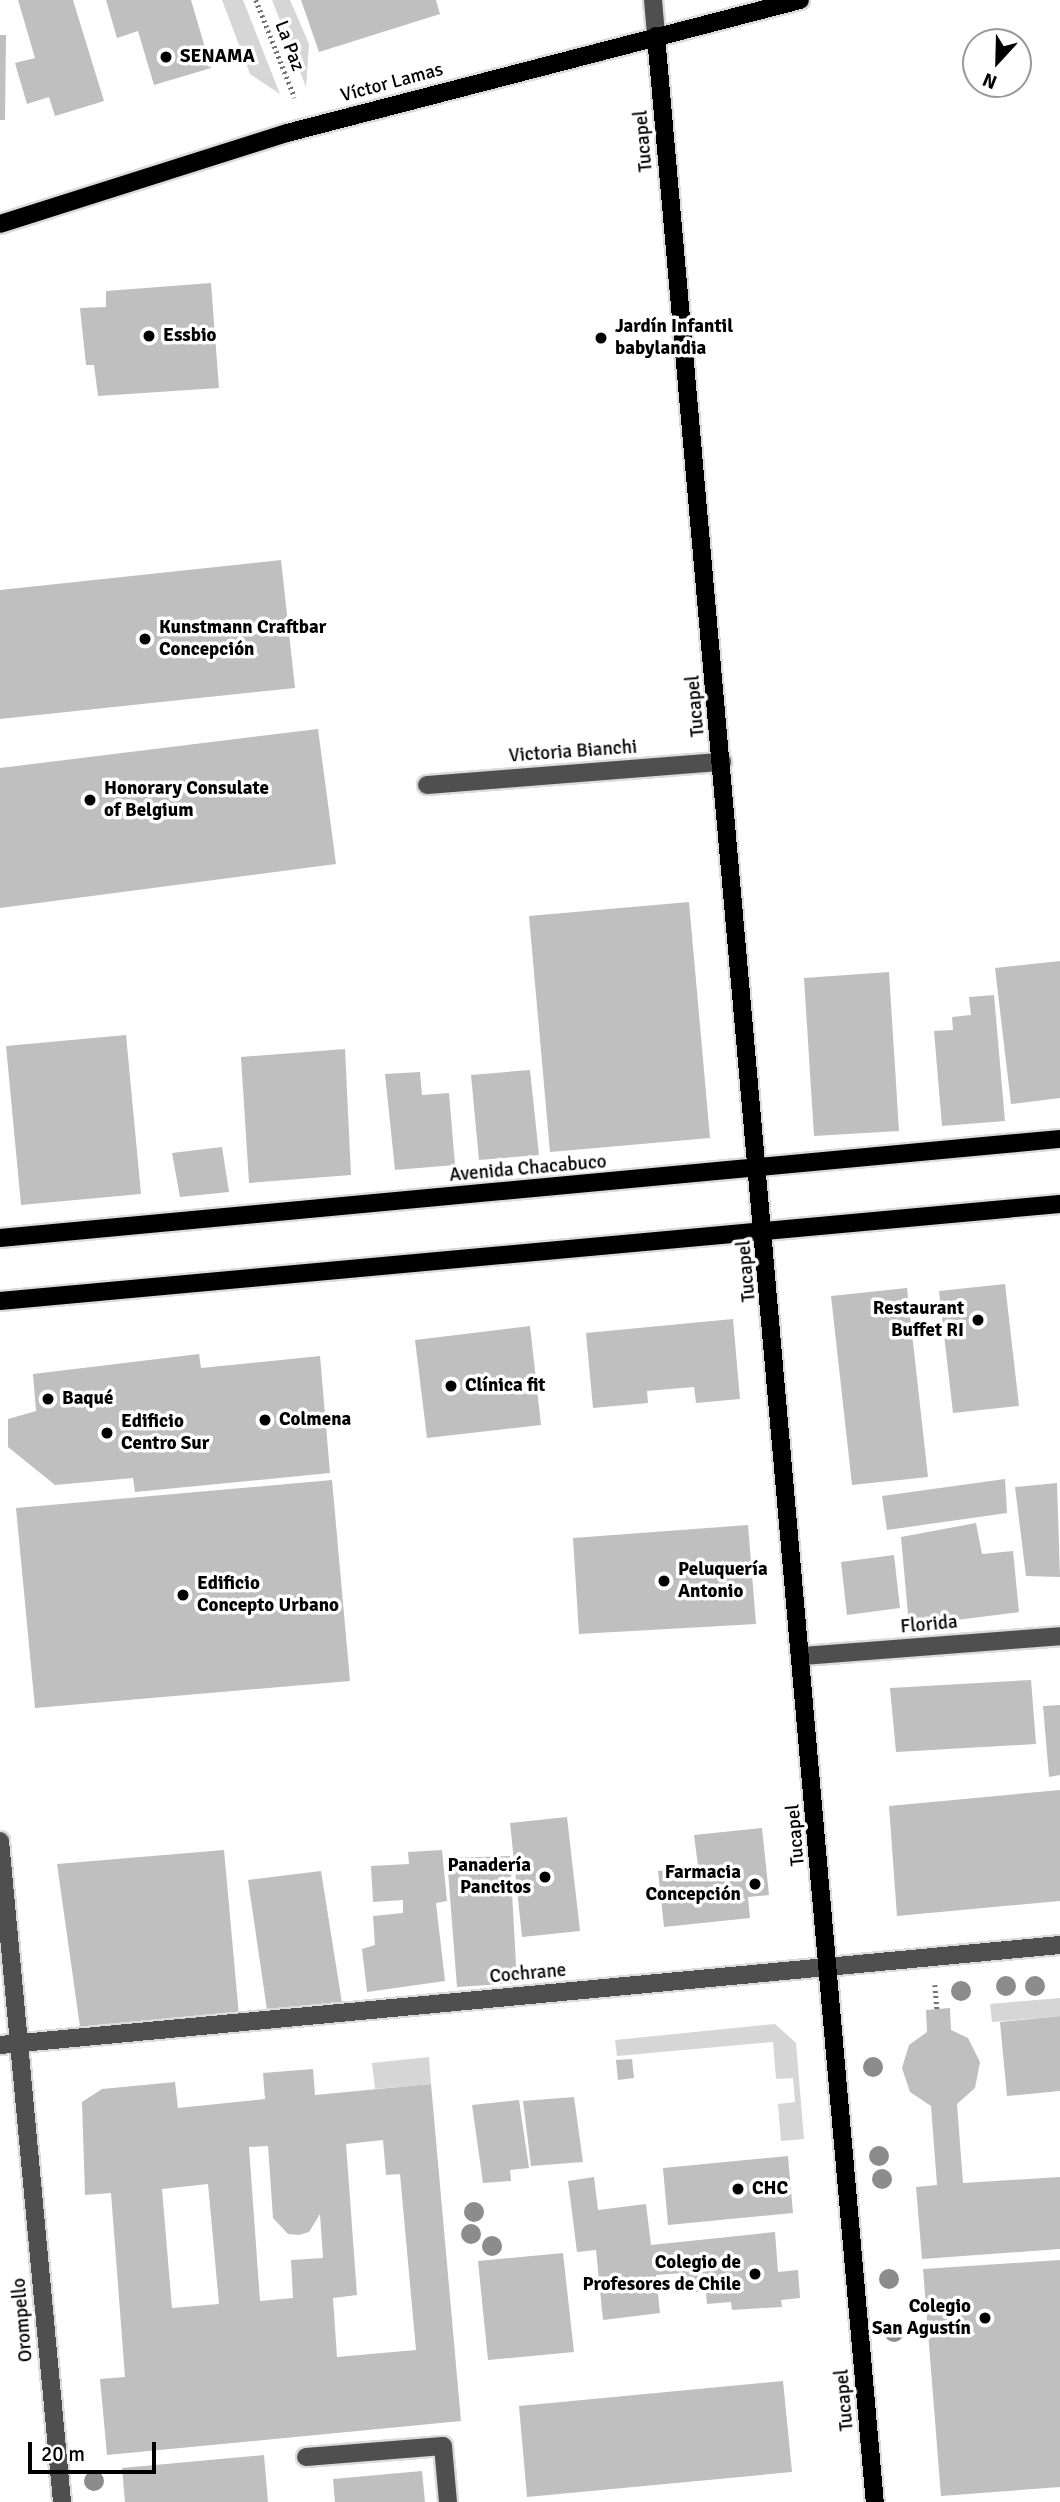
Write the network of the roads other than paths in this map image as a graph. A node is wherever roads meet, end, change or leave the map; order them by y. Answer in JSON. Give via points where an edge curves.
{"nodes":[{"id":1,"x":653,"y":0,"type":"edge"},
{"id":2,"x":800,"y":0,"type":"edge"},
{"id":3,"x":656,"y":36,"type":"junction"},
{"id":4,"x":0,"y":224,"type":"edge"},
{"id":5,"x":722,"y":762,"type":"junction"},
{"id":6,"x":426,"y":785,"type":"dead end"},
{"id":7,"x":1060,"y":1139,"type":"edge"},
{"id":8,"x":759,"y":1169,"type":"junction"},
{"id":9,"x":1060,"y":1204,"type":"edge"},
{"id":10,"x":765,"y":1232,"type":"junction"},
{"id":11,"x":0,"y":1238,"type":"edge"},
{"id":12,"x":0,"y":1301,"type":"edge"},
{"id":13,"x":1060,"y":1636,"type":"edge"},
{"id":14,"x":802,"y":1656,"type":"junction"},
{"id":15,"x":0,"y":1841,"type":"edge"},
{"id":16,"x":1060,"y":1945,"type":"edge"},
{"id":17,"x":829,"y":1967,"type":"junction"},
{"id":18,"x":19,"y":2044,"type":"junction"},
{"id":19,"x":0,"y":2045,"type":"edge"},
{"id":20,"x":306,"y":2457,"type":"dead end"},
{"id":21,"x":62,"y":2502,"type":"edge"},
{"id":22,"x":448,"y":2502,"type":"edge"},
{"id":23,"x":875,"y":2502,"type":"edge"}],
"edges":[{"from":1,"to":3,"type":"street"},
{"from":2,"to":3,"type":"main road","name":"Víctor Lamas"},
{"from":3,"to":4,"type":"main road","name":"Víctor Lamas","via":[[287,133]]},
{"from":3,"to":5,"type":"main road","name":"Tucapel"},
{"from":5,"to":6,"type":"street","name":"Victoria Bianchi"},
{"from":5,"to":8,"type":"main road","name":"Tucapel"},
{"from":7,"to":8,"type":"main road","name":"Avenida Chacabuco"},
{"from":8,"to":10,"type":"main road","name":"Tucapel"},
{"from":8,"to":11,"type":"main road","name":"Avenida Chacabuco"},
{"from":9,"to":10,"type":"main road"},
{"from":10,"to":12,"type":"main road"},
{"from":10,"to":14,"type":"main road","name":"Tucapel"},
{"from":13,"to":14,"type":"street","name":"Florida"},
{"from":14,"to":17,"type":"main road","name":"Tucapel"},
{"from":15,"to":18,"type":"street","name":"Orompello"},
{"from":16,"to":17,"type":"street","name":"Cochrane"},
{"from":17,"to":18,"type":"street","name":"Cochrane"},
{"from":17,"to":23,"type":"main road","name":"Tucapel"},
{"from":18,"to":19,"type":"street","name":"Cochrane"},
{"from":18,"to":21,"type":"street","name":"Orompello"},
{"from":20,"to":22,"type":"street","via":[[443,2446]]}]}
